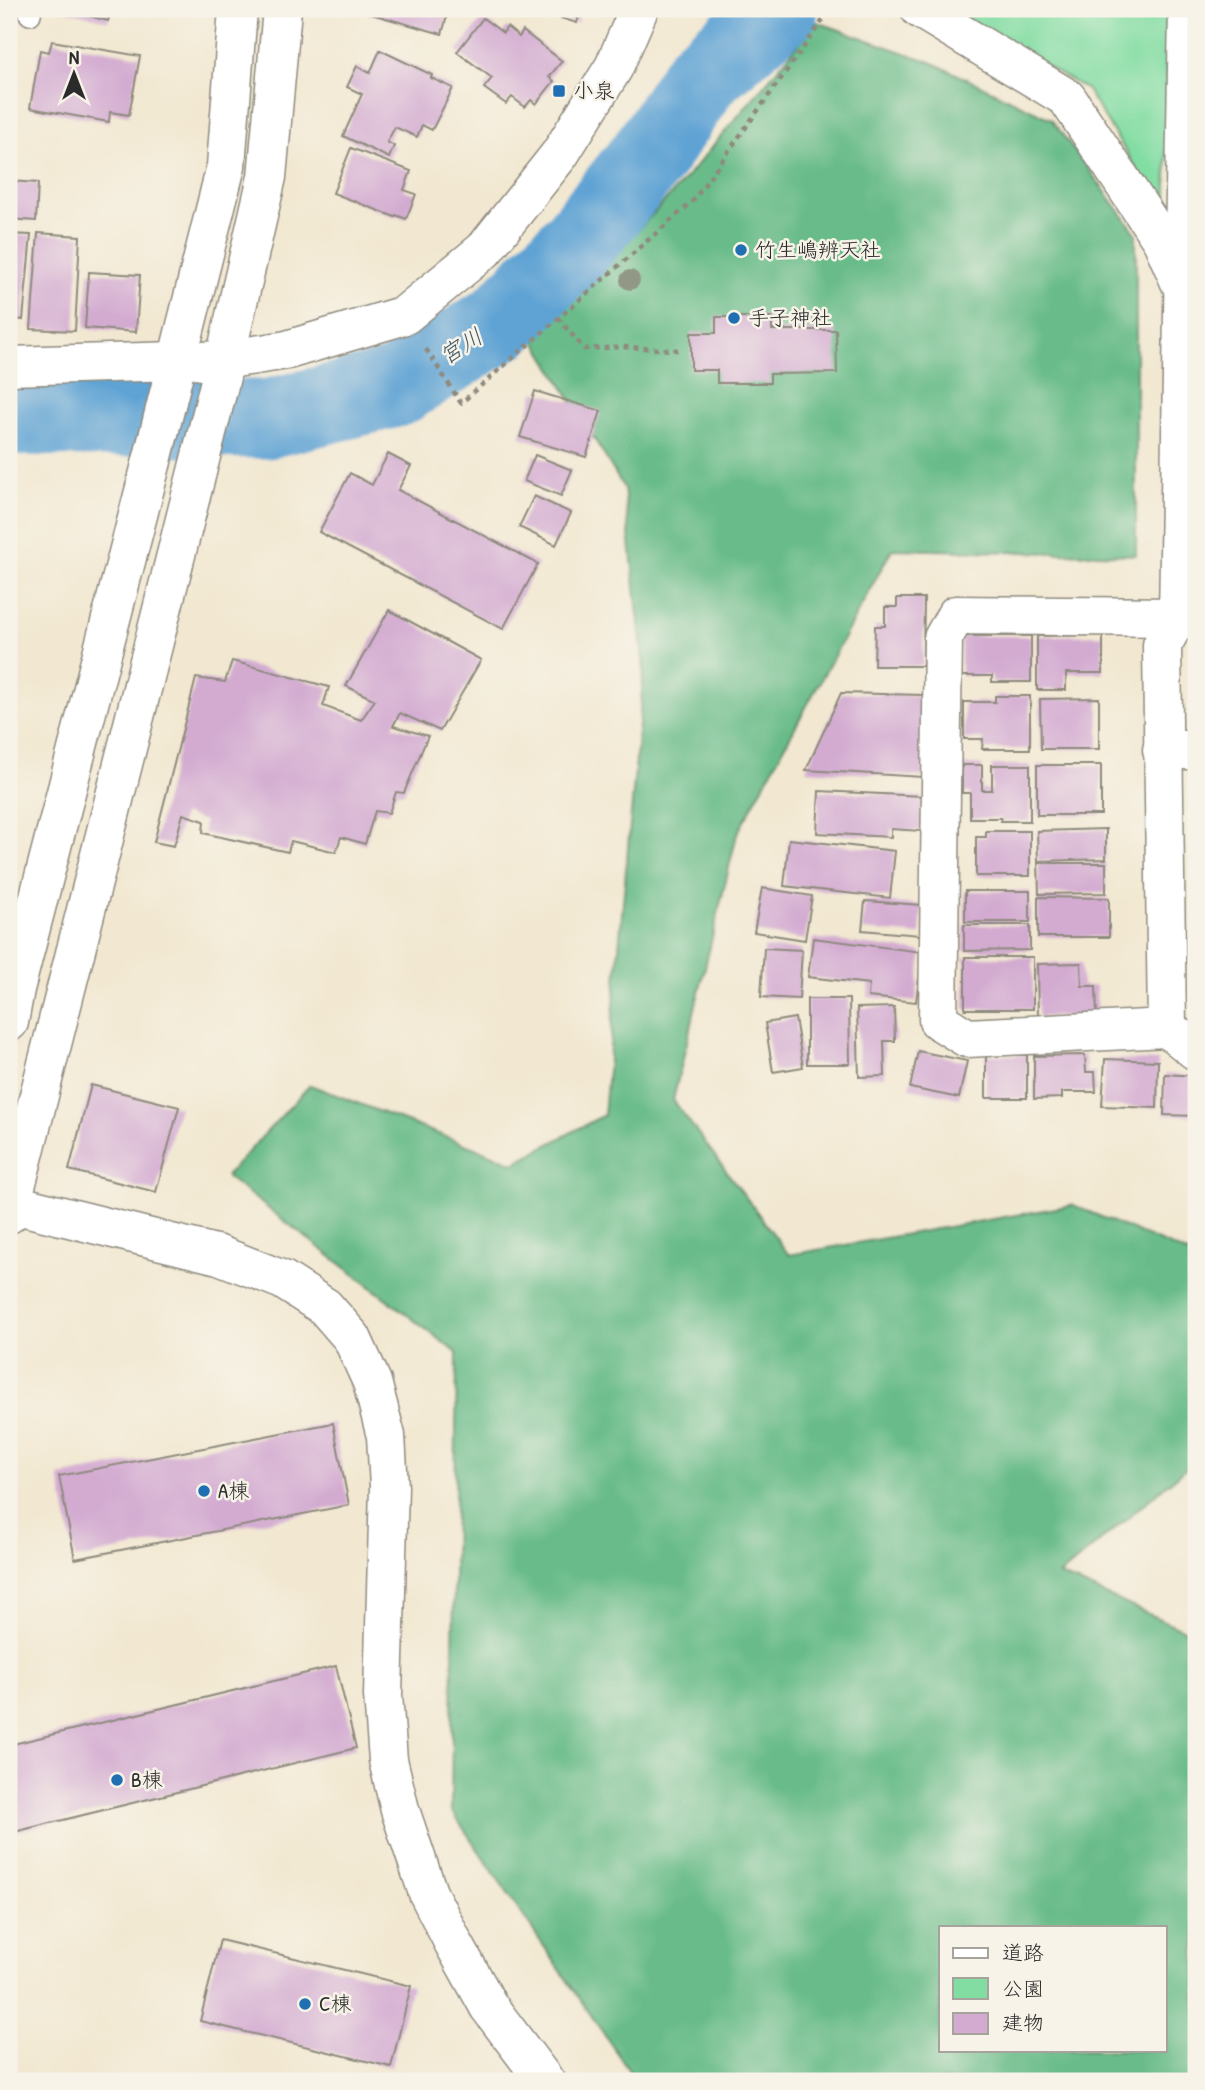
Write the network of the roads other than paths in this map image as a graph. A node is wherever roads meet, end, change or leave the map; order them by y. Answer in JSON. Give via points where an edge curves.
{"nodes":[{"id":1,"x":238,"y":9,"type":"edge"},
{"id":2,"x":282,"y":9,"type":"edge"},
{"id":3,"x":639,"y":9,"type":"edge"},
{"id":4,"x":919,"y":9,"type":"edge"},
{"id":5,"x":1188,"y":9,"type":"edge"},
{"id":6,"x":1189,"y":287,"type":"edge"},
{"id":7,"x":9,"y":366,"type":"edge"},
{"id":8,"x":221,"y":372,"type":"junction"},
{"id":9,"x":174,"y":373,"type":"junction"},
{"id":10,"x":1178,"y":617,"type":"junction"},
{"id":11,"x":1179,"y":750,"type":"edge"},
{"id":12,"x":11,"y":999,"type":"edge"},
{"id":13,"x":1182,"y":1040,"type":"edge"},
{"id":14,"x":10,"y":1207,"type":"edge"},
{"id":15,"x":545,"y":2081,"type":"edge"}],
"edges":[{"from":1,"to":9,"type":"street","via":[[226,166]]},
{"from":2,"to":8,"type":"street","via":[[267,177]]},
{"from":3,"to":8,"type":"street","via":[[614,67],[560,154],[484,250],[405,316]]},
{"from":4,"to":6,"type":"street","via":[[1067,98]]},
{"from":5,"to":6,"type":"street"},
{"from":6,"to":10,"type":"street"},
{"from":7,"to":9,"type":"street"},
{"from":8,"to":9,"type":"street"},
{"from":8,"to":14,"type":"street"},
{"from":9,"to":12,"type":"street"},
{"from":10,"to":11,"type":"street","via":[[1162,645]]},
{"from":10,"to":13,"type":"street","via":[[956,615],[943,638],[938,1020],[967,1038]]},
{"from":11,"to":13,"type":"street"},
{"from":14,"to":15,"type":"street","via":[[219,1255],[283,1280],[325,1307],[352,1338],[372,1381],[386,1436],[389,1488],[383,1695],[388,1760],[400,1810],[428,1893],[454,1944],[489,2007]]}]}
